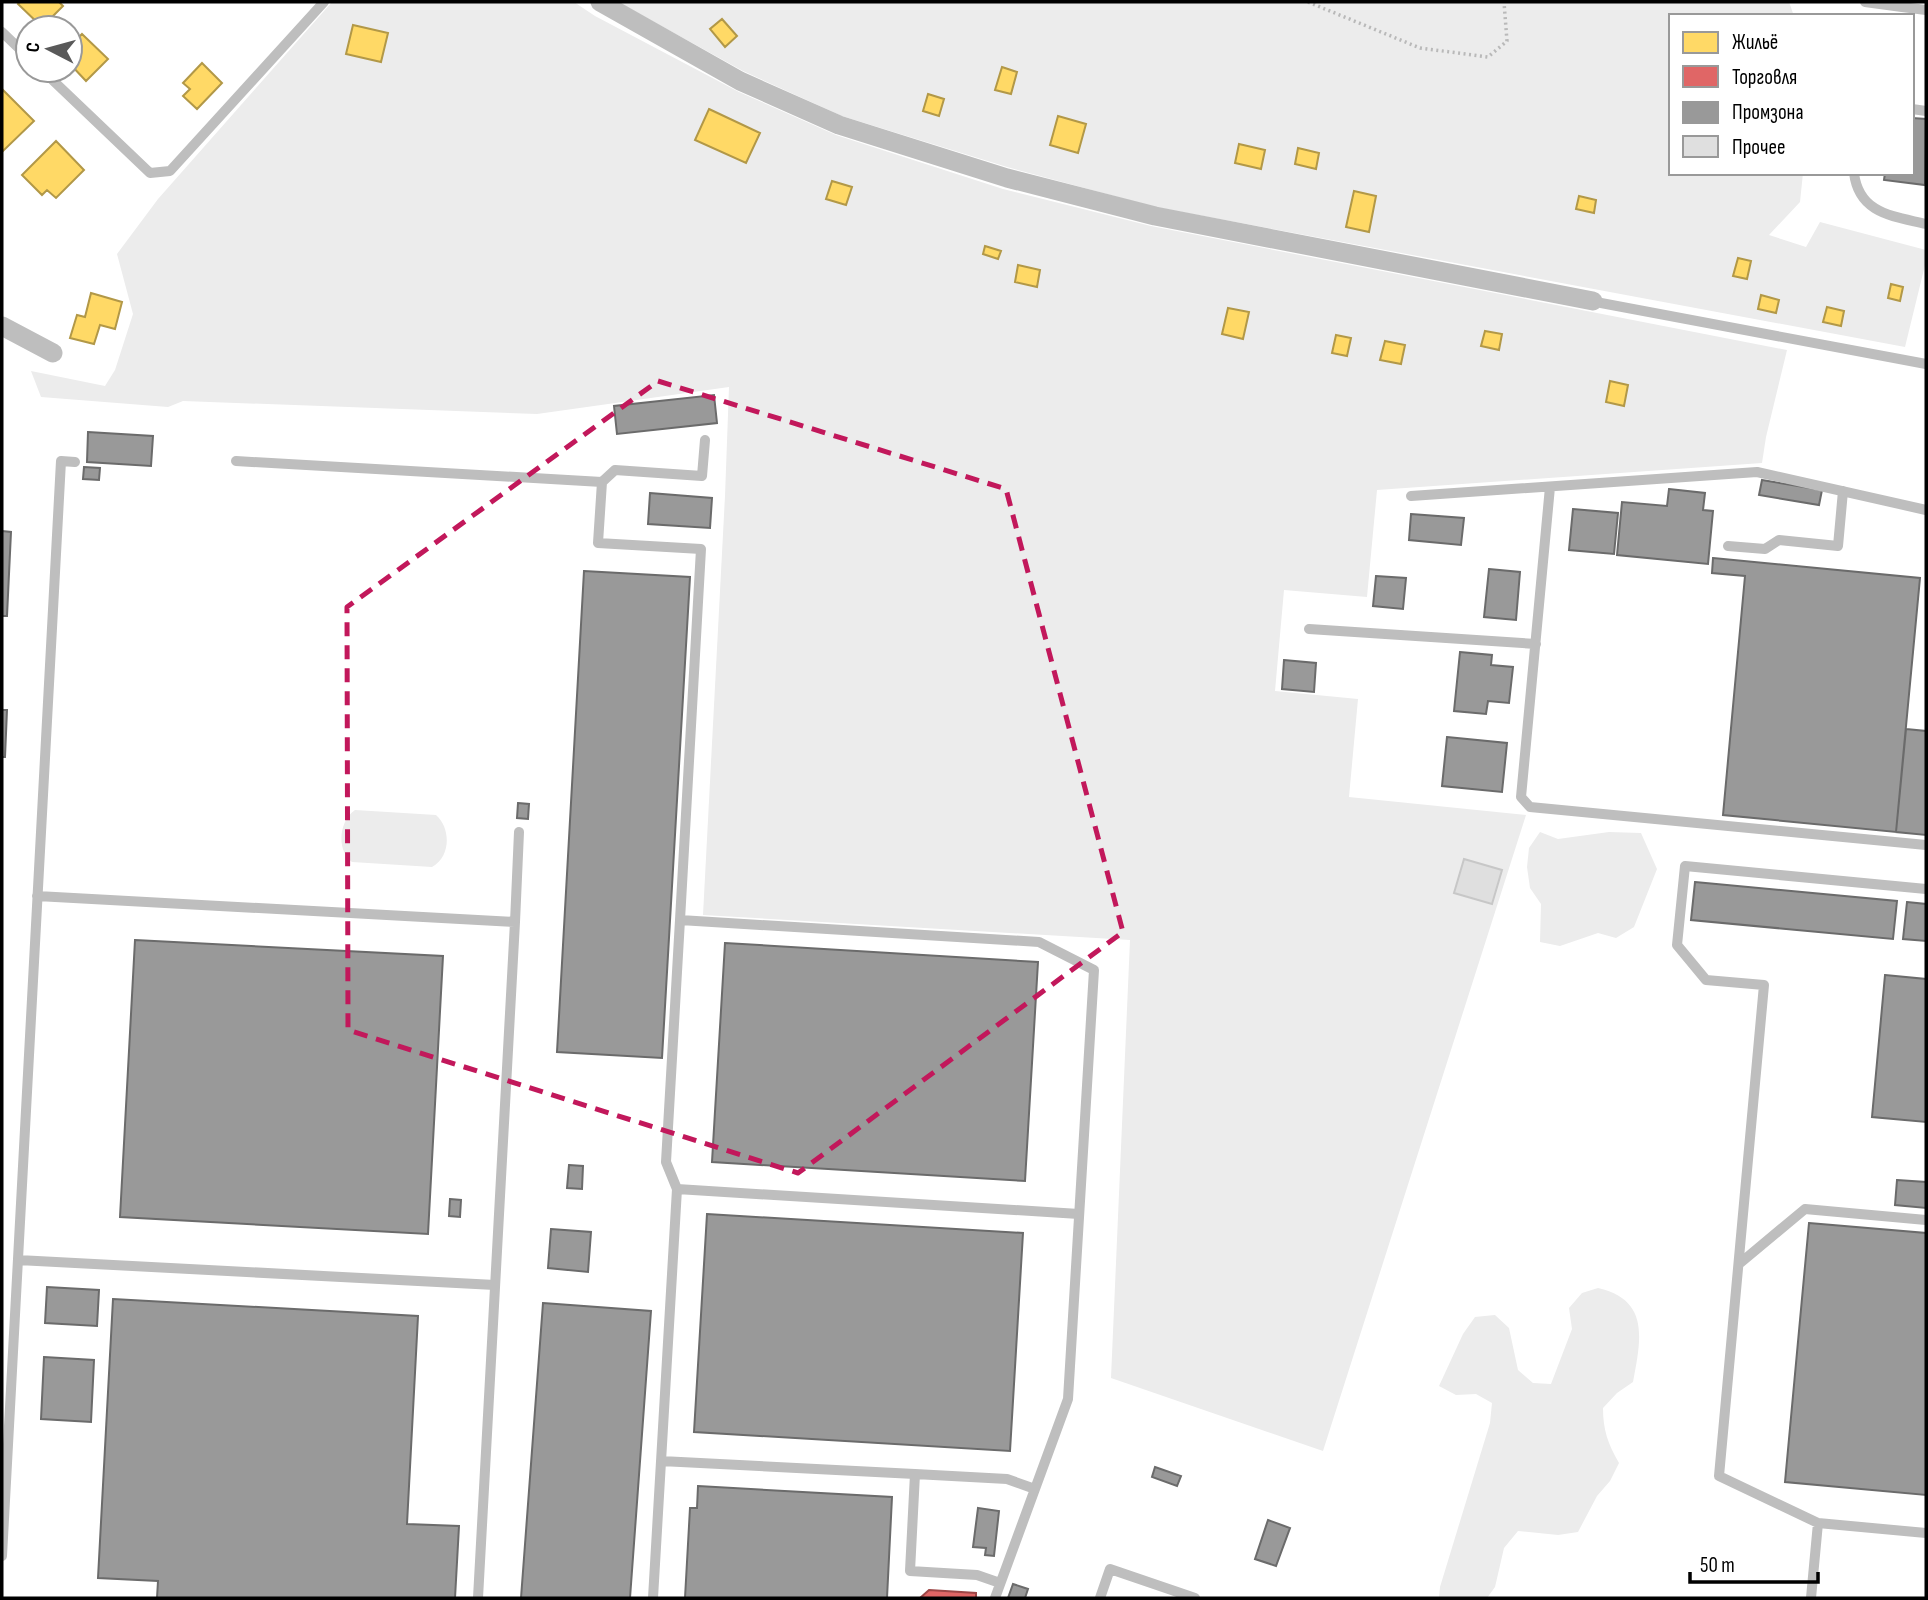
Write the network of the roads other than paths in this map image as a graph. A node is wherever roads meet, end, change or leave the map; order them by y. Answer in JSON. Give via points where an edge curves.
{"nodes":[{"id":1,"x":324,"y":2,"type":"edge"},
{"id":2,"x":600,"y":2,"type":"edge"},
{"id":3,"x":1865,"y":2,"type":"edge"},
{"id":4,"x":1902,"y":4,"type":"edge"},
{"id":5,"x":1926,"y":10,"type":"edge"},
{"id":6,"x":57,"y":84,"type":"edge"},
{"id":7,"x":1854,"y":175,"type":"edge"},
{"id":8,"x":1926,"y":225,"type":"edge"},
{"id":9,"x":1597,"y":302,"type":"joint"},
{"id":10,"x":2,"y":326,"type":"edge"},
{"id":11,"x":53,"y":353,"type":"dead end"},
{"id":12,"x":1926,"y":364,"type":"edge"},
{"id":13,"x":705,"y":440,"type":"dead end"},
{"id":14,"x":236,"y":461,"type":"dead end"},
{"id":15,"x":75,"y":462,"type":"dead end"},
{"id":16,"x":602,"y":481,"type":"junction"},
{"id":17,"x":1550,"y":487,"type":"junction"},
{"id":18,"x":1843,"y":491,"type":"junction"},
{"id":19,"x":1410,"y":496,"type":"dead end"},
{"id":20,"x":1926,"y":510,"type":"edge"},
{"id":21,"x":1728,"y":546,"type":"dead end"},
{"id":22,"x":1308,"y":629,"type":"dead end"},
{"id":23,"x":1536,"y":643,"type":"junction"},
{"id":24,"x":519,"y":832,"type":"dead end"},
{"id":25,"x":1926,"y":845,"type":"edge"},
{"id":26,"x":1926,"y":888,"type":"edge"},
{"id":27,"x":37,"y":896,"type":"junction"},
{"id":28,"x":680,"y":920,"type":"junction"},
{"id":29,"x":515,"y":922,"type":"junction"},
{"id":30,"x":677,"y":1189,"type":"junction"},
{"id":31,"x":1079,"y":1214,"type":"junction"},
{"id":32,"x":1926,"y":1220,"type":"edge"},
{"id":33,"x":18,"y":1260,"type":"junction"},
{"id":34,"x":1739,"y":1264,"type":"junction"},
{"id":35,"x":495,"y":1285,"type":"junction"},
{"id":36,"x":661,"y":1461,"type":"junction"},
{"id":37,"x":915,"y":1474,"type":"junction"},
{"id":38,"x":1035,"y":1489,"type":"junction"},
{"id":39,"x":1818,"y":1523,"type":"junction"},
{"id":40,"x":1926,"y":1533,"type":"edge"},
{"id":41,"x":2,"y":1556,"type":"edge"},
{"id":42,"x":1000,"y":1583,"type":"junction"},
{"id":43,"x":478,"y":1598,"type":"edge"},
{"id":44,"x":653,"y":1598,"type":"edge"},
{"id":45,"x":995,"y":1598,"type":"edge"},
{"id":46,"x":1100,"y":1598,"type":"edge"},
{"id":47,"x":1195,"y":1598,"type":"edge"},
{"id":48,"x":1811,"y":1598,"type":"edge"}],
"edges":[{"from":1,"to":6,"type":"lane","via":[[170,171],[150,173]]},
{"from":2,"to":9,"type":"street","via":[[740,81],[839,125],[1007,178],[1155,216]]},
{"from":3,"to":4,"type":"lane"},
{"from":4,"to":5,"type":"lane"},
{"from":7,"to":8,"type":"lane","via":[[1860,198],[1880,213]]},
{"from":9,"to":12,"type":"lane"},
{"from":10,"to":11,"type":"street"},
{"from":13,"to":16,"type":"lane","via":[[702,476],[615,470]]},
{"from":14,"to":16,"type":"lane"},
{"from":15,"to":27,"type":"lane","via":[[61,461]]},
{"from":16,"to":28,"type":"lane","via":[[598,543],[701,549]]},
{"from":17,"to":18,"type":"lane","via":[[1758,472]]},
{"from":17,"to":19,"type":"lane"},
{"from":17,"to":23,"type":"lane"},
{"from":18,"to":20,"type":"lane"},
{"from":18,"to":21,"type":"lane","via":[[1838,546],[1779,540],[1765,549]]},
{"from":22,"to":23,"type":"lane"},
{"from":23,"to":25,"type":"lane","via":[[1521,797],[1530,807]]},
{"from":24,"to":29,"type":"lane"},
{"from":26,"to":34,"type":"lane","via":[[1685,866],[1677,945],[1706,980],[1765,985]]},
{"from":27,"to":29,"type":"lane"},
{"from":27,"to":33,"type":"lane"},
{"from":28,"to":30,"type":"lane","via":[[666,1161]]},
{"from":28,"to":31,"type":"lane","via":[[1039,942],[1094,970]]},
{"from":29,"to":35,"type":"lane"},
{"from":30,"to":31,"type":"lane"},
{"from":30,"to":36,"type":"lane"},
{"from":31,"to":38,"type":"lane","via":[[1068,1399]]},
{"from":32,"to":34,"type":"lane","via":[[1805,1209]]},
{"from":33,"to":35,"type":"lane"},
{"from":33,"to":41,"type":"lane"},
{"from":34,"to":39,"type":"lane","via":[[1720,1476]]},
{"from":35,"to":43,"type":"lane"},
{"from":36,"to":37,"type":"lane"},
{"from":36,"to":44,"type":"lane"},
{"from":37,"to":38,"type":"lane","via":[[1007,1479]]},
{"from":37,"to":42,"type":"lane","via":[[910,1571],[977,1574]]},
{"from":38,"to":42,"type":"lane"},
{"from":39,"to":40,"type":"lane"},
{"from":39,"to":48,"type":"lane"},
{"from":42,"to":45,"type":"lane"},
{"from":46,"to":47,"type":"lane","via":[[1110,1569]]}]}
